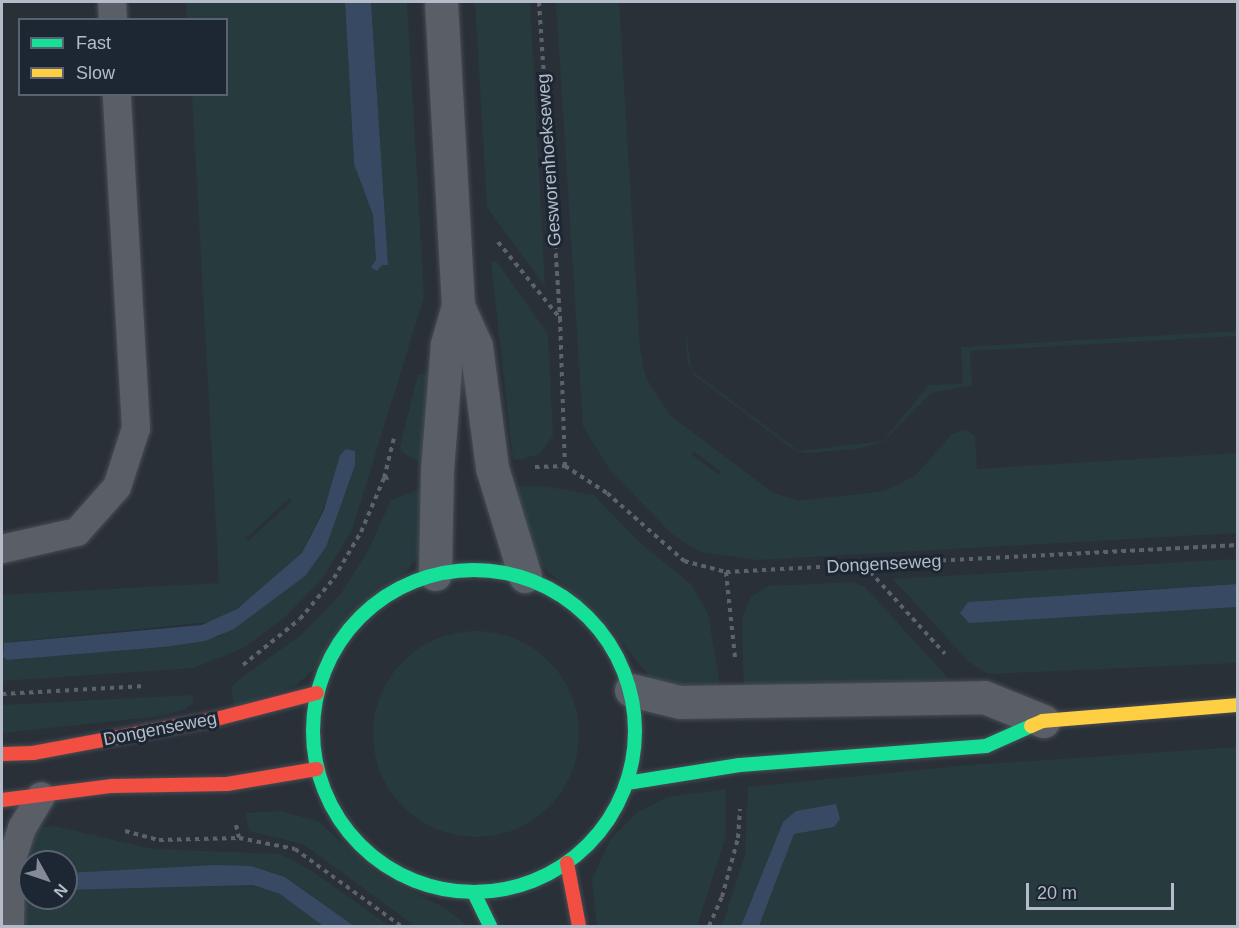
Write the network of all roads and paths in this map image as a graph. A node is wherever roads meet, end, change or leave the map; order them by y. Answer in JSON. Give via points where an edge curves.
{"nodes":[{"id":1,"x":112,"y":2,"type":"edge"},
{"id":2,"x":441,"y":2,"type":"edge"},
{"id":3,"x":539,"y":2,"type":"edge"},
{"id":4,"x":113,"y":18,"type":"edge"},
{"id":5,"x":117,"y":96,"type":"edge"},
{"id":6,"x":496,"y":239,"type":"dead end"},
{"id":7,"x":458,"y":306,"type":"junction"},
{"id":8,"x":560,"y":318,"type":"junction"},
{"id":9,"x":565,"y":466,"type":"joint"},
{"id":10,"x":1238,"y":545,"type":"edge"},
{"id":11,"x":2,"y":549,"type":"edge"},
{"id":12,"x":864,"y":565,"type":"junction"},
{"id":13,"x":435,"y":574,"type":"junction"},
{"id":14,"x":525,"y":576,"type":"junction"},
{"id":15,"x":300,"y":619,"type":"dead end"},
{"id":16,"x":236,"y":670,"type":"dead end"},
{"id":17,"x":156,"y":685,"type":"dead end"},
{"id":18,"x":631,"y":690,"type":"junction"},
{"id":19,"x":317,"y":693,"type":"junction"},
{"id":20,"x":2,"y":694,"type":"edge"},
{"id":21,"x":984,"y":697,"type":"junction"},
{"id":22,"x":1238,"y":705,"type":"edge"},
{"id":23,"x":1043,"y":721,"type":"junction"},
{"id":24,"x":2,"y":754,"type":"edge"},
{"id":25,"x":317,"y":770,"type":"junction"},
{"id":26,"x":627,"y":783,"type":"junction"},
{"id":27,"x":41,"y":796,"type":"junction"},
{"id":28,"x":2,"y":800,"type":"edge"},
{"id":29,"x":567,"y":863,"type":"junction"},
{"id":30,"x":474,"y":893,"type":"junction"},
{"id":31,"x":10,"y":927,"type":"edge"},
{"id":32,"x":490,"y":927,"type":"edge"},
{"id":33,"x":579,"y":927,"type":"edge"}],
"edges":[{"from":1,"to":4,"type":"lane"},
{"from":2,"to":7,"type":"street"},
{"from":3,"to":8,"type":"path","name":"Gesworenhoekseweg"},
{"from":5,"to":11,"type":"lane","via":[[136,428],[117,487],[76,532]]},
{"from":6,"to":8,"type":"path"},
{"from":7,"to":13,"type":"street","via":[[446,356],[437,470]]},
{"from":7,"to":14,"type":"street","via":[[476,346],[492,468]]},
{"from":8,"to":9,"type":"path","name":"Gesworenhoekseweg"},
{"from":9,"to":12,"type":"path","name":"Dongenseweg","via":[[607,493],[684,561],[726,572]]},
{"from":10,"to":12,"type":"path","name":"Dongenseweg"},
{"from":12,"to":21,"type":"path"},
{"from":13,"to":14,"type":"street","via":[[465,569]]},
{"from":13,"to":19,"type":"street","via":[[402,586],[373,605],[348,630],[329,660]]},
{"from":14,"to":18,"type":"street","via":[[572,602],[603,632],[620,660]]},
{"from":15,"to":16,"type":"path","via":[[256,658]]},
{"from":17,"to":20,"type":"path"},
{"from":18,"to":21,"type":"street","via":[[680,702]]},
{"from":18,"to":26,"type":"street","via":[[635,753]]},
{"from":19,"to":24,"type":"street","name":"Dongenseweg","via":[[230,716],[33,753]]},
{"from":19,"to":25,"type":"street","via":[[312,731]]},
{"from":21,"to":23,"type":"street"},
{"from":22,"to":23,"type":"street"},
{"from":23,"to":26,"type":"street","via":[[986,746],[740,765]]},
{"from":25,"to":27,"type":"street","via":[[227,784],[112,786]]},
{"from":25,"to":30,"type":"street","via":[[333,810],[367,851],[392,870],[432,887]]},
{"from":26,"to":29,"type":"street","via":[[603,828]]},
{"from":27,"to":28,"type":"street"},
{"from":27,"to":31,"type":"lane","via":[[22,828],[10,862]]},
{"from":29,"to":30,"type":"street","via":[[539,879],[507,890]]},
{"from":29,"to":33,"type":"street"},
{"from":30,"to":32,"type":"street"}]}
